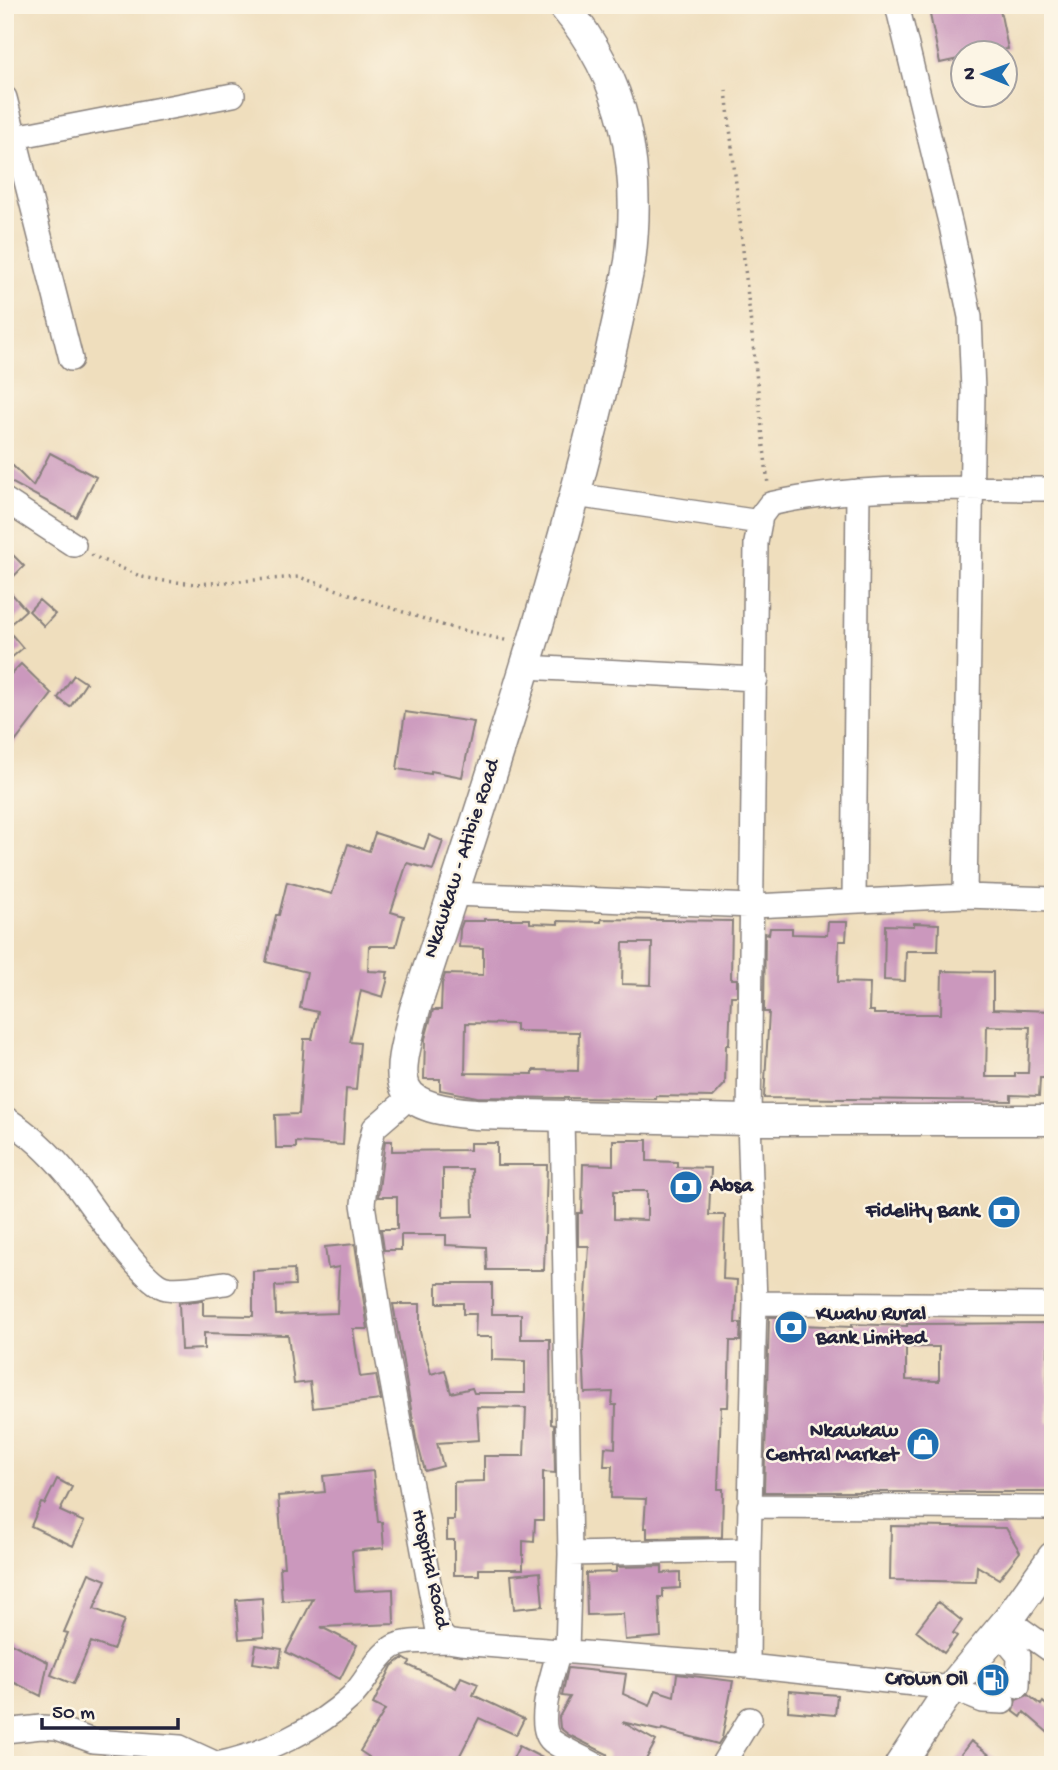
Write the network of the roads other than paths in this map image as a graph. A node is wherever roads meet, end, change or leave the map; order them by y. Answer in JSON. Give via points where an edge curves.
{"nodes":[{"id":1,"x":563,"y":5,"type":"edge"},
{"id":2,"x":897,"y":5,"type":"edge"},
{"id":3,"x":233,"y":95,"type":"dead end"},
{"id":4,"x":5,"y":98,"type":"edge"},
{"id":5,"x":10,"y":141,"type":"edge"},
{"id":6,"x":71,"y":359,"type":"dead end"},
{"id":7,"x":971,"y":489,"type":"junction"},
{"id":8,"x":1053,"y":489,"type":"edge"},
{"id":9,"x":858,"y":491,"type":"junction"},
{"id":10,"x":575,"y":495,"type":"junction"},
{"id":11,"x":5,"y":500,"type":"edge"},
{"id":12,"x":765,"y":513,"type":"junction"},
{"id":13,"x":74,"y":545,"type":"road end"},
{"id":14,"x":528,"y":657,"type":"junction"},
{"id":15,"x":756,"y":679,"type":"junction"},
{"id":16,"x":453,"y":894,"type":"junction"},
{"id":17,"x":965,"y":896,"type":"junction"},
{"id":18,"x":1053,"y":898,"type":"edge"},
{"id":19,"x":854,"y":900,"type":"junction"},
{"id":20,"x":753,"y":905,"type":"junction"},
{"id":21,"x":411,"y":1096,"type":"junction"},
{"id":22,"x":562,"y":1116,"type":"junction"},
{"id":23,"x":5,"y":1118,"type":"edge"},
{"id":24,"x":749,"y":1120,"type":"junction"},
{"id":25,"x":1053,"y":1121,"type":"edge"},
{"id":26,"x":225,"y":1283,"type":"dead end"},
{"id":27,"x":755,"y":1303,"type":"junction"},
{"id":28,"x":1053,"y":1305,"type":"edge"},
{"id":29,"x":750,"y":1506,"type":"junction"},
{"id":30,"x":1053,"y":1508,"type":"edge"},
{"id":31,"x":749,"y":1550,"type":"junction"},
{"id":32,"x":570,"y":1554,"type":"junction"},
{"id":33,"x":1053,"y":1557,"type":"edge"},
{"id":34,"x":1003,"y":1626,"type":"junction"},
{"id":35,"x":447,"y":1640,"type":"junction"},
{"id":36,"x":563,"y":1650,"type":"junction"},
{"id":37,"x":1053,"y":1652,"type":"edge"},
{"id":38,"x":748,"y":1666,"type":"junction"},
{"id":39,"x":951,"y":1688,"type":"junction"},
{"id":40,"x":750,"y":1719,"type":"dead end"},
{"id":41,"x":5,"y":1731,"type":"edge"},
{"id":42,"x":596,"y":1765,"type":"edge"},
{"id":43,"x":722,"y":1765,"type":"edge"},
{"id":44,"x":900,"y":1765,"type":"edge"}],
"edges":[{"from":1,"to":10,"type":"main road","name":"Nkawkaw - Atibie Road","via":[[594,47],[615,90],[629,149],[634,206],[625,286]]},
{"from":2,"to":7,"type":"street","via":[[970,317]]},
{"from":3,"to":5,"type":"street"},
{"from":4,"to":5,"type":"street"},
{"from":5,"to":6,"type":"street"},
{"from":7,"to":8,"type":"street"},
{"from":7,"to":9,"type":"street"},
{"from":7,"to":17,"type":"street"},
{"from":9,"to":12,"type":"street","via":[[807,496]]},
{"from":9,"to":19,"type":"street"},
{"from":10,"to":12,"type":"street"},
{"from":10,"to":14,"type":"main road","name":"Nkawkaw - Atibie Road"},
{"from":11,"to":13,"type":"street"},
{"from":12,"to":15,"type":"street","via":[[756,543]]},
{"from":14,"to":15,"type":"street"},
{"from":14,"to":16,"type":"main road","name":"Nkawkaw - Atibie Road"},
{"from":15,"to":20,"type":"street"},
{"from":16,"to":20,"type":"street"},
{"from":16,"to":21,"type":"main road","name":"Nkawkaw - Atibie Road","via":[[404,1050],[402,1084]]},
{"from":17,"to":18,"type":"street"},
{"from":17,"to":19,"type":"street"},
{"from":19,"to":20,"type":"street"},
{"from":20,"to":24,"type":"street"},
{"from":21,"to":22,"type":"main road","via":[[433,1109],[455,1112]]},
{"from":21,"to":35,"type":"street","name":"Hospital Road","via":[[374,1128],[363,1204],[438,1631]]},
{"from":22,"to":24,"type":"main road"},
{"from":22,"to":32,"type":"street"},
{"from":23,"to":26,"type":"street","via":[[41,1145],[68,1174],[152,1282],[164,1288]]},
{"from":24,"to":25,"type":"main road"},
{"from":24,"to":27,"type":"street"},
{"from":27,"to":28,"type":"street"},
{"from":27,"to":29,"type":"street"},
{"from":29,"to":30,"type":"street"},
{"from":29,"to":31,"type":"street"},
{"from":31,"to":32,"type":"street"},
{"from":31,"to":38,"type":"street"},
{"from":32,"to":36,"type":"street"},
{"from":33,"to":34,"type":"main road"},
{"from":34,"to":37,"type":"street"},
{"from":34,"to":39,"type":"main road"},
{"from":34,"to":39,"type":"street","name":"Hospital Road","via":[[1019,1656],[1010,1694],[983,1702]]},
{"from":35,"to":36,"type":"street","name":"Hospital Road"},
{"from":35,"to":41,"type":"street","via":[[394,1646],[353,1695],[334,1710],[290,1738],[217,1764],[180,1747],[93,1741],[57,1728]]},
{"from":36,"to":38,"type":"street","name":"Hospital Road"},
{"from":36,"to":42,"type":"street","via":[[544,1715],[544,1731],[551,1740]]},
{"from":38,"to":39,"type":"street","name":"Hospital Road"},
{"from":39,"to":44,"type":"main road"},
{"from":40,"to":43,"type":"street"}]}
